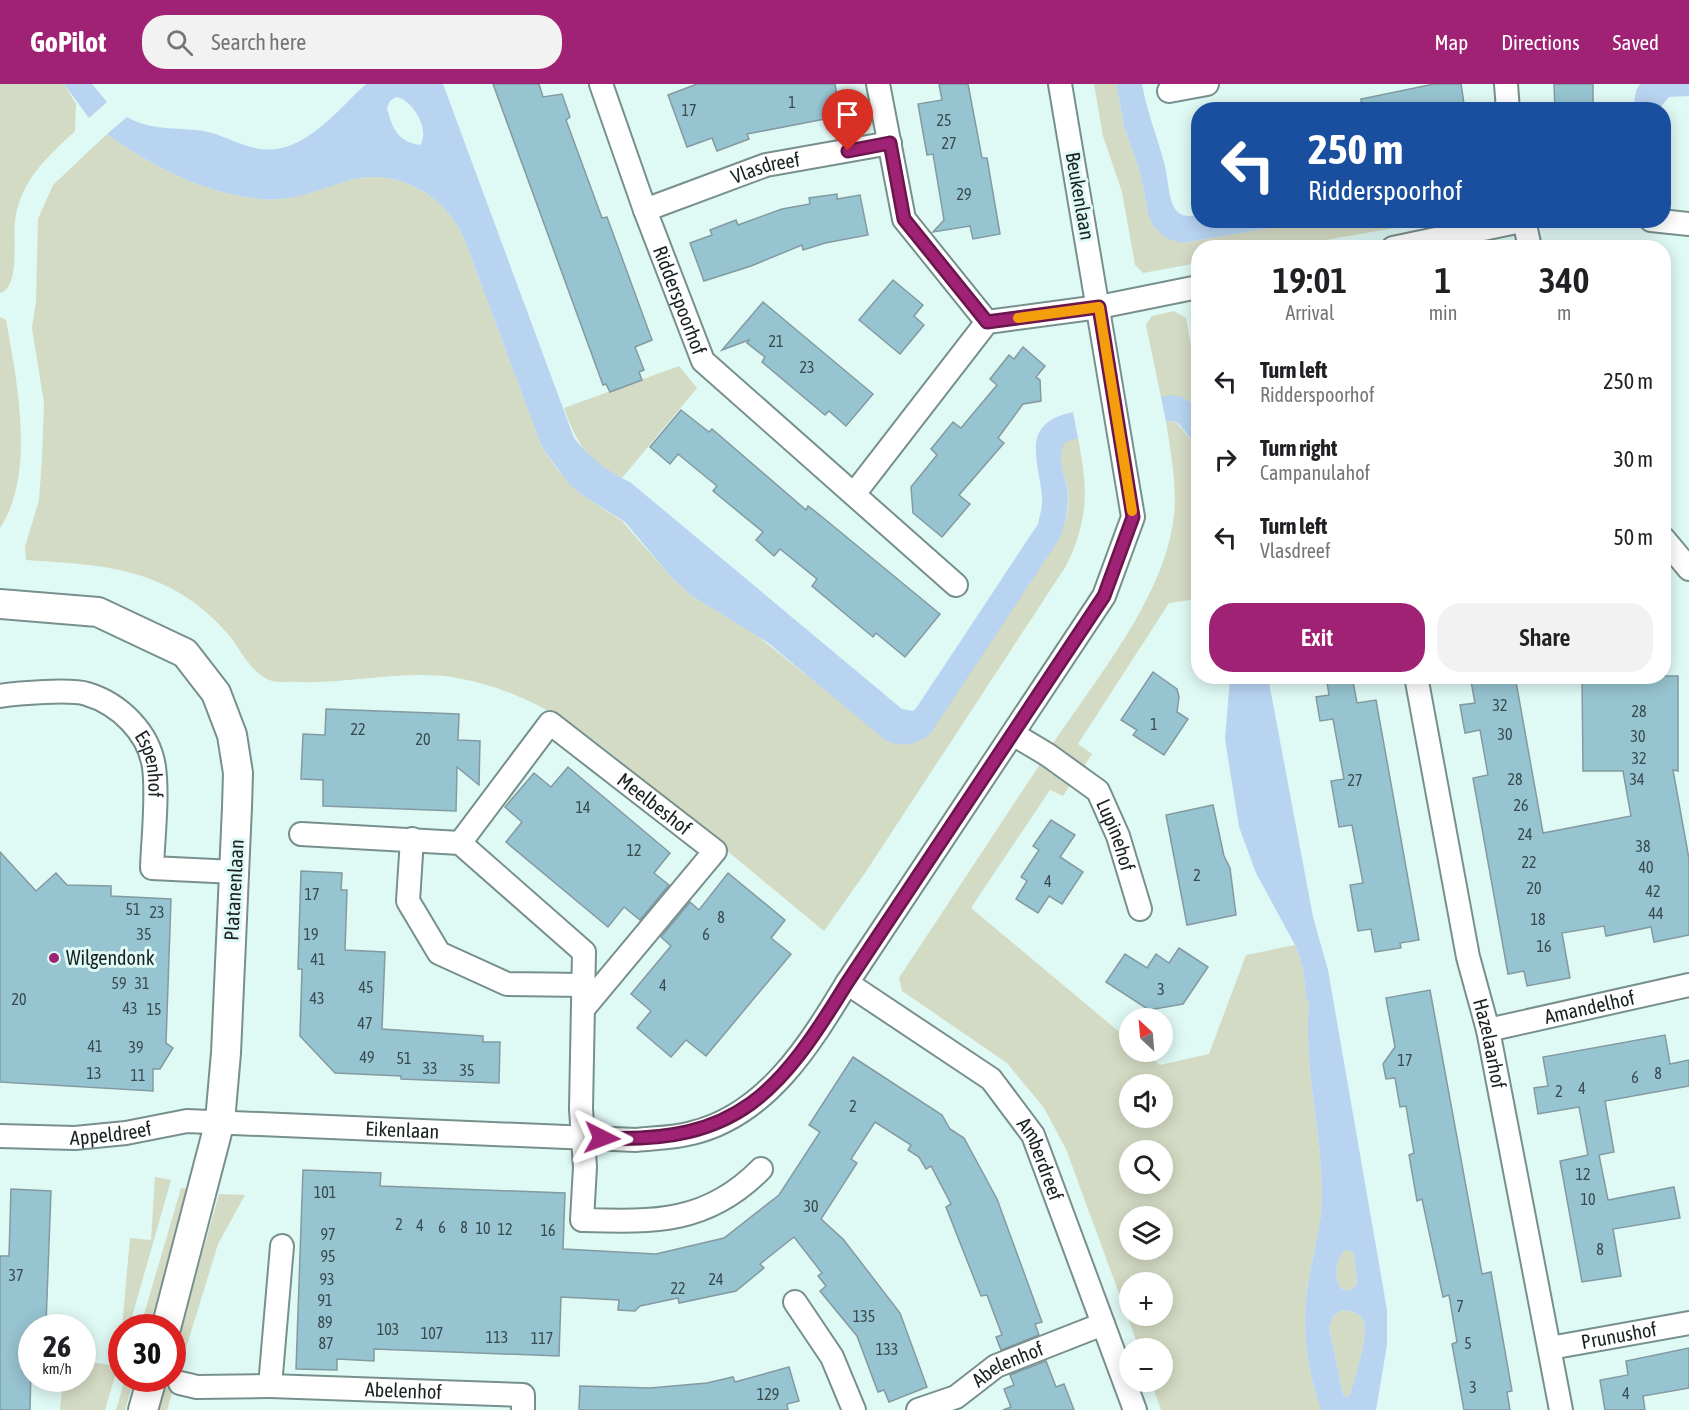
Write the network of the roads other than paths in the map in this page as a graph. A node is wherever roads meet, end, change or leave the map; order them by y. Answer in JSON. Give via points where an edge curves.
{"nodes":[{"id":1,"x":601,"y":84,"type":"edge"},
{"id":2,"x":878,"y":84,"type":"edge"},
{"id":3,"x":1060,"y":84,"type":"edge"},
{"id":4,"x":1207,"y":84,"type":"edge"},
{"id":5,"x":1506,"y":84,"type":"edge"},
{"id":6,"x":1169,"y":91,"type":"dead end"},
{"id":7,"x":1507,"y":102,"type":"edge"},
{"id":8,"x":890,"y":143,"type":"junction"},
{"id":9,"x":645,"y":210,"type":"junction"},
{"id":10,"x":1671,"y":222,"type":"edge"},
{"id":11,"x":1689,"y":224,"type":"edge"},
{"id":12,"x":1491,"y":228,"type":"edge"},
{"id":13,"x":1432,"y":240,"type":"edge"},
{"id":14,"x":1191,"y":288,"type":"edge"},
{"id":15,"x":1099,"y":307,"type":"junction"},
{"id":16,"x":987,"y":322,"type":"junction"},
{"id":17,"x":854,"y":494,"type":"junction"},
{"id":18,"x":956,"y":585,"type":"dead end"},
{"id":19,"x":0,"y":604,"type":"edge"},
{"id":20,"x":1417,"y":684,"type":"edge"},
{"id":21,"x":0,"y":696,"type":"edge"},
{"id":22,"x":1013,"y":734,"type":"junction"},
{"id":23,"x":301,"y":834,"type":"dead end"},
{"id":24,"x":412,"y":839,"type":"junction"},
{"id":25,"x":460,"y":843,"type":"junction"},
{"id":26,"x":235,"y":872,"type":"junction"},
{"id":27,"x":1140,"y":909,"type":"dead end"},
{"id":28,"x":847,"y":983,"type":"junction"},
{"id":29,"x":1689,"y":985,"type":"edge"},
{"id":30,"x":584,"y":997,"type":"junction"},
{"id":31,"x":1488,"y":1030,"type":"junction"},
{"id":32,"x":220,"y":1121,"type":"junction"},
{"id":33,"x":0,"y":1136,"type":"edge"},
{"id":34,"x":585,"y":1138,"type":"junction"},
{"id":35,"x":761,"y":1169,"type":"dead end"},
{"id":36,"x":282,"y":1246,"type":"dead end"},
{"id":37,"x":795,"y":1302,"type":"dead end"},
{"id":38,"x":170,"y":1314,"type":"edge"},
{"id":39,"x":1689,"y":1323,"type":"edge"},
{"id":40,"x":1103,"y":1324,"type":"junction"},
{"id":41,"x":1550,"y":1348,"type":"junction"},
{"id":42,"x":186,"y":1384,"type":"edge"},
{"id":43,"x":270,"y":1386,"type":"junction"},
{"id":44,"x":148,"y":1392,"type":"edge"},
{"id":45,"x":143,"y":1410,"type":"edge"},
{"id":46,"x":522,"y":1410,"type":"edge"},
{"id":47,"x":854,"y":1410,"type":"edge"},
{"id":48,"x":918,"y":1410,"type":"edge"},
{"id":49,"x":1135,"y":1410,"type":"edge"},
{"id":50,"x":1561,"y":1410,"type":"edge"}],
"edges":[{"from":1,"to":9,"type":"street","name":"Ridderspoorhof"},
{"from":2,"to":8,"type":"street"},
{"from":3,"to":15,"type":"street","name":"Beukenlaan"},
{"from":4,"to":6,"type":"street"},
{"from":5,"to":7,"type":"street"},
{"from":8,"to":9,"type":"street","name":"Vlasdreef","via":[[766,165]]},
{"from":8,"to":16,"type":"street","via":[[904,219]]},
{"from":9,"to":17,"type":"street","name":"Ridderspoorhof","via":[[703,361]]},
{"from":10,"to":11,"type":"street"},
{"from":12,"to":13,"type":"street"},
{"from":14,"to":15,"type":"street"},
{"from":15,"to":16,"type":"street"},
{"from":15,"to":22,"type":"street","name":"Eikenlaan","via":[[1133,517],[1104,596]]},
{"from":16,"to":17,"type":"street"},
{"from":17,"to":18,"type":"street","name":"Ridderspoorhof"},
{"from":19,"to":26,"type":"street","name":"Platanenlaan","via":[[98,612],[185,653],[216,693],[232,735],[238,772]]},
{"from":20,"to":31,"type":"street","name":"Hazelaarhof","via":[[1468,957]]},
{"from":21,"to":26,"type":"street","name":"Espenhof","via":[[84,693],[121,712],[148,745],[154,768],[152,868]]},
{"from":22,"to":27,"type":"street","name":"Lupinehof","via":[[1098,791],[1118,836]]},
{"from":22,"to":28,"type":"street","name":"Eikenlaan"},
{"from":23,"to":24,"type":"street"},
{"from":24,"to":25,"type":"street"},
{"from":24,"to":30,"type":"street","via":[[408,901],[439,953],[507,984]]},
{"from":25,"to":30,"type":"street","via":[[584,952]]},
{"from":25,"to":30,"type":"street","name":"Meelbeshof","via":[[550,723],[715,851]]},
{"from":26,"to":32,"type":"street","name":"Platanenlaan"},
{"from":28,"to":34,"type":"street","name":"Eikenlaan","via":[[808,1046],[768,1091],[733,1117],[692,1133],[636,1140]]},
{"from":28,"to":40,"type":"street","name":"Amberdreef","via":[[991,1079],[1032,1135]]},
{"from":29,"to":31,"type":"street","name":"Amandelhof"},
{"from":30,"to":34,"type":"street","via":[[581,1109]]},
{"from":31,"to":41,"type":"street","name":"Hazelaarhof"},
{"from":32,"to":33,"type":"street","name":"Appeldreef","via":[[188,1121],[75,1138]]},
{"from":32,"to":34,"type":"street","name":"Eikenlaan"},
{"from":32,"to":38,"type":"street","name":"Platanenlaan"},
{"from":34,"to":35,"type":"street","via":[[582,1220],[638,1221],[692,1214],[735,1193]]},
{"from":36,"to":43,"type":"street"},
{"from":37,"to":47,"type":"street","via":[[832,1357]]},
{"from":39,"to":41,"type":"street","name":"Prunushof"},
{"from":40,"to":48,"type":"street","name":"Abelenhof","via":[[996,1366],[956,1397]]},
{"from":40,"to":49,"type":"street","name":"Amberdreef"},
{"from":41,"to":50,"type":"street","name":"Hazelaarhof"},
{"from":42,"to":43,"type":"street","name":"Abelenhof"},
{"from":43,"to":46,"type":"street","name":"Abelenhof","via":[[523,1395]]},
{"from":44,"to":45,"type":"street"}]}
